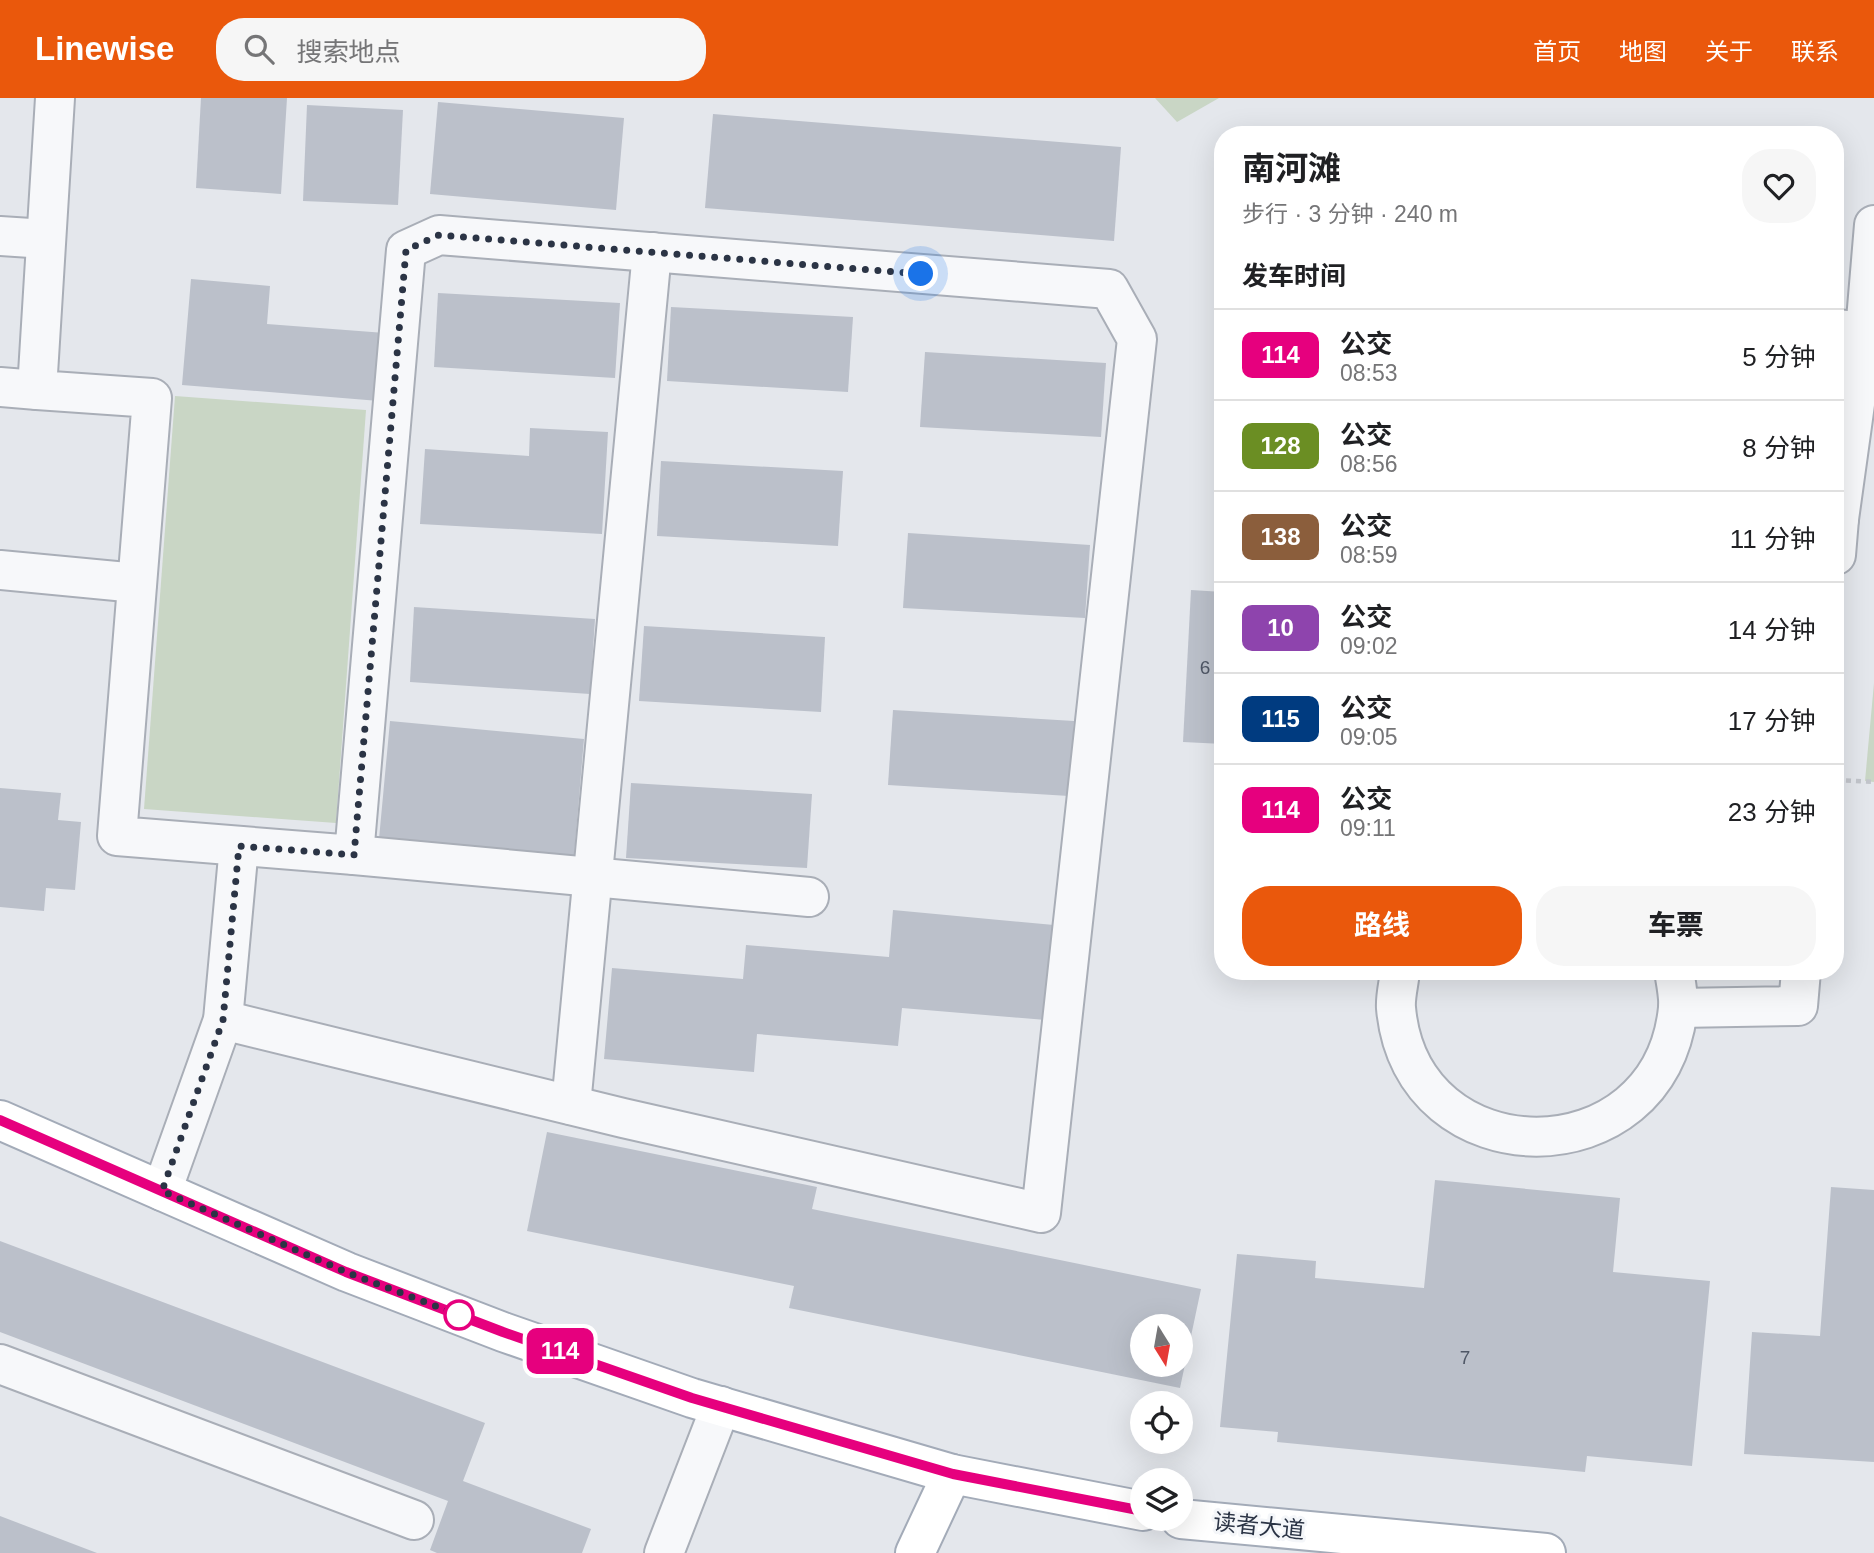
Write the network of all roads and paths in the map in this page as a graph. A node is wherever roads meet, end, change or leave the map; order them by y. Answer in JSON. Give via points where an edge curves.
{"nodes":[{"id":1,"x":55,"y":98,"type":"edge"},
{"id":2,"x":1874,"y":225,"type":"edge"},
{"id":3,"x":0,"y":236,"type":"edge"},
{"id":4,"x":46,"y":239,"type":"junction"},
{"id":5,"x":652,"y":252,"type":"junction"},
{"id":6,"x":1850,"y":330,"type":"edge"},
{"id":7,"x":0,"y":387,"type":"edge"},
{"id":8,"x":37,"y":390,"type":"junction"},
{"id":9,"x":1844,"y":423,"type":"edge"},
{"id":10,"x":0,"y":570,"type":"edge"},
{"id":11,"x":137,"y":583,"type":"junction"},
{"id":12,"x":1844,"y":780,"type":"edge"},
{"id":13,"x":1874,"y":782,"type":"edge"},
{"id":14,"x":239,"y":846,"type":"junction"},
{"id":15,"x":354,"y":855,"type":"junction"},
{"id":16,"x":593,"y":877,"type":"junction"},
{"id":17,"x":808,"y":897,"type":"dead end"},
{"id":18,"x":1399,"y":980,"type":"edge"},
{"id":19,"x":1800,"y":980,"type":"edge"},
{"id":20,"x":1676,"y":989,"type":"edge"},
{"id":21,"x":223,"y":1020,"type":"junction"},
{"id":22,"x":571,"y":1105,"type":"junction"},
{"id":23,"x":0,"y":1120,"type":"edge"},
{"id":24,"x":162,"y":1191,"type":"junction"},
{"id":25,"x":0,"y":1364,"type":"edge"},
{"id":26,"x":721,"y":1406,"type":"junction"},
{"id":27,"x":953,"y":1474,"type":"junction"},
{"id":28,"x":1130,"y":1508,"type":"edge"},
{"id":29,"x":1193,"y":1519,"type":"edge"},
{"id":30,"x":414,"y":1520,"type":"dead end"},
{"id":31,"x":664,"y":1553,"type":"edge"},
{"id":32,"x":915,"y":1553,"type":"edge"},
{"id":33,"x":1546,"y":1553,"type":"edge"}],
"edges":[{"from":1,"to":4,"type":"street"},
{"from":2,"to":6,"type":"street"},
{"from":3,"to":4,"type":"street"},
{"from":4,"to":8,"type":"street"},
{"from":5,"to":15,"type":"street","via":[[439,235],[406,250]]},
{"from":5,"to":16,"type":"street"},
{"from":5,"to":22,"type":"street","via":[[1110,289],[1137,339],[1041,1213]]},
{"from":6,"to":9,"type":"street"},
{"from":7,"to":8,"type":"street"},
{"from":8,"to":11,"type":"street","via":[[152,398]]},
{"from":10,"to":11,"type":"street"},
{"from":11,"to":14,"type":"street","via":[[117,836]]},
{"from":12,"to":13,"type":"path"},
{"from":14,"to":15,"type":"street"},
{"from":14,"to":21,"type":"street"},
{"from":15,"to":16,"type":"street"},
{"from":16,"to":17,"type":"street"},
{"from":16,"to":22,"type":"street"},
{"from":18,"to":20,"type":"street","via":[[1396,1008],[1407,1053],[1432,1093],[1468,1122],[1513,1137],[1560,1137],[1594,1126],[1642,1093],[1667,1054]]},
{"from":19,"to":20,"type":"street","via":[[1798,1006]]},
{"from":21,"to":22,"type":"street"},
{"from":21,"to":24,"type":"street"},
{"from":23,"to":24,"type":"main road"},
{"from":24,"to":26,"type":"main road","via":[[346,1272],[503,1332]]},
{"from":25,"to":30,"type":"street"},
{"from":26,"to":27,"type":"main road"},
{"from":26,"to":31,"type":"street"},
{"from":27,"to":28,"type":"main road"},
{"from":27,"to":32,"type":"main road"},
{"from":29,"to":33,"type":"main road","name":"读者大道"}]}
